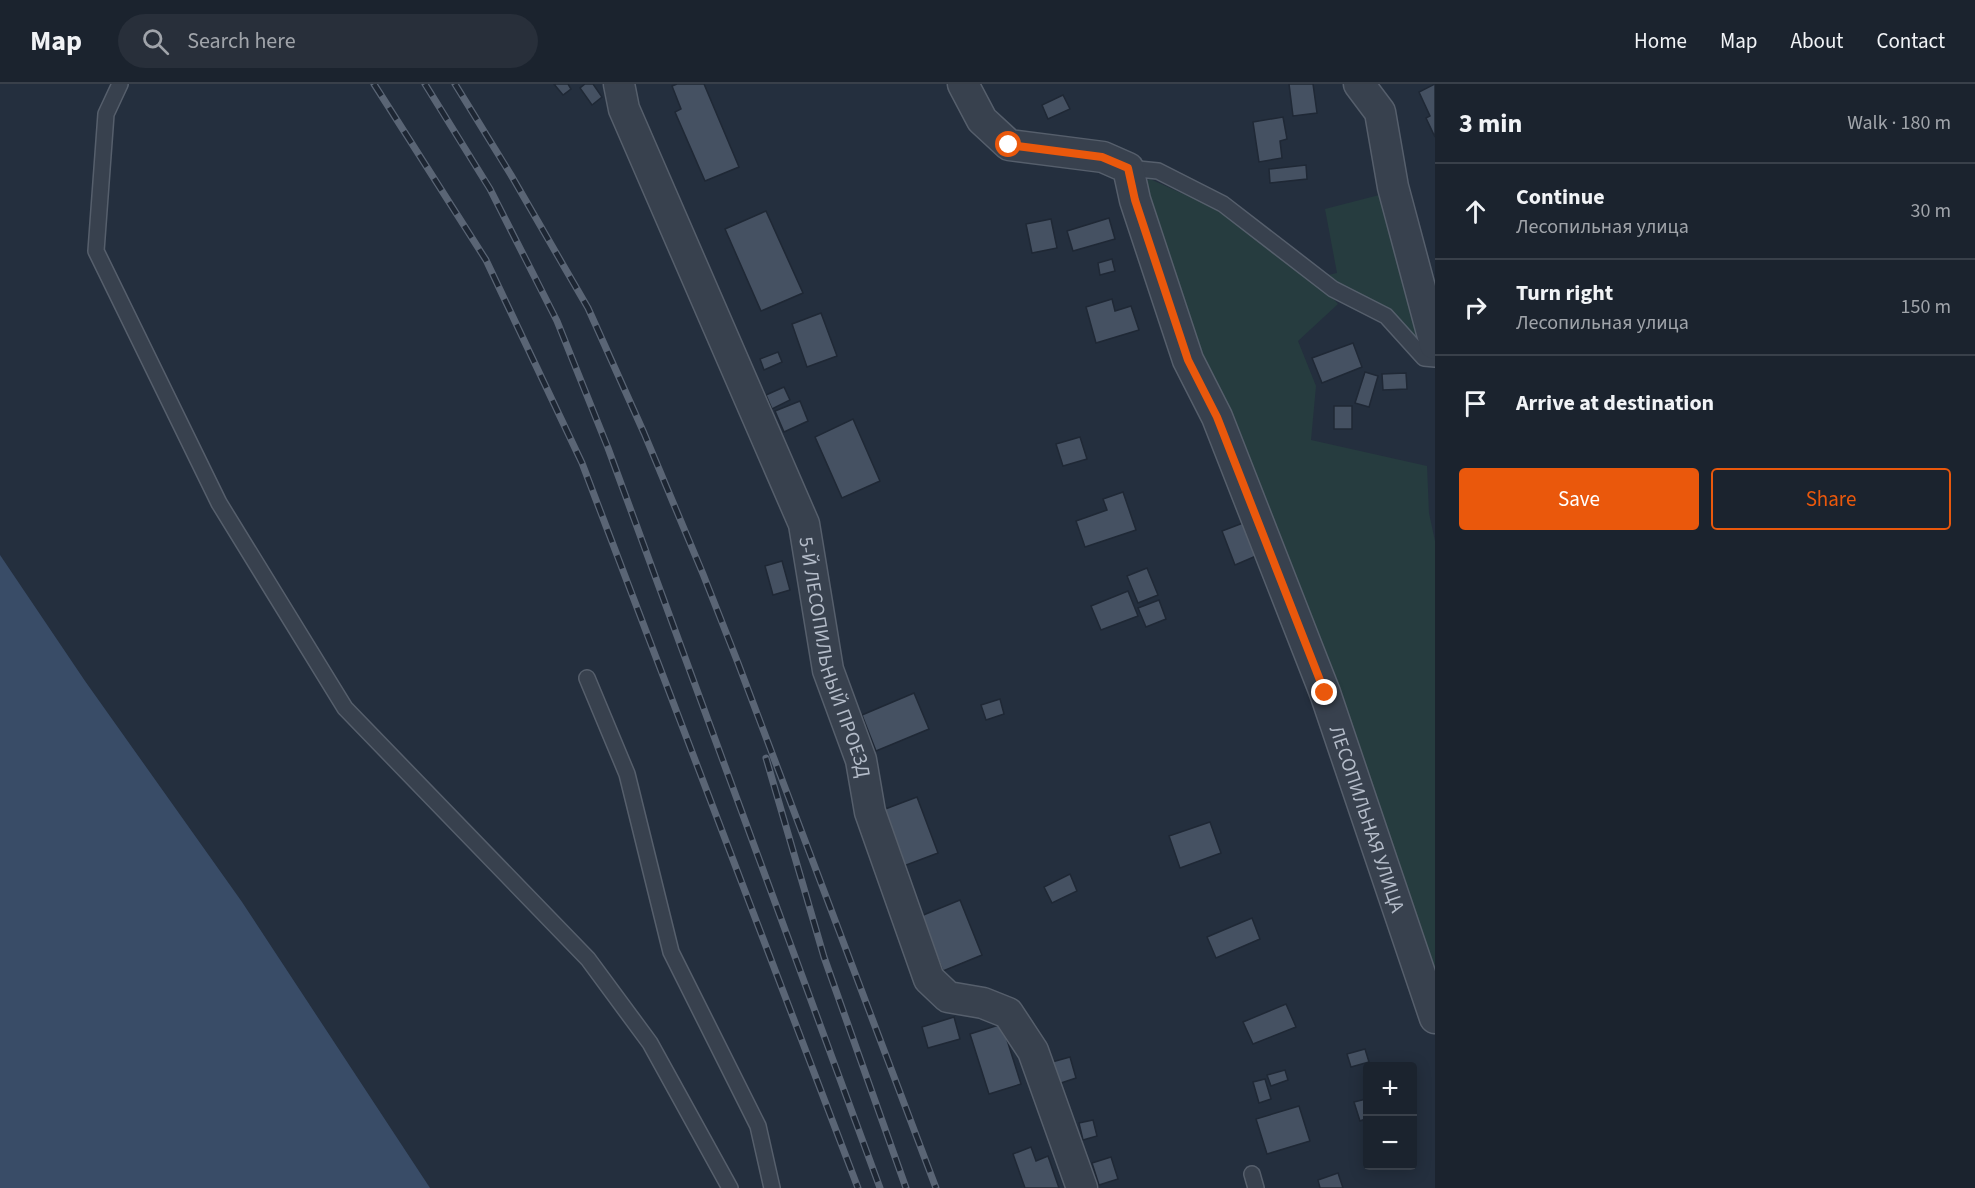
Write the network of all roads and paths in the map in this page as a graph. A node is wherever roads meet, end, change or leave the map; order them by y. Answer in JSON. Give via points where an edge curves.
{"nodes":[{"id":1,"x":120,"y":84,"type":"edge"},
{"id":2,"x":619,"y":84,"type":"edge"},
{"id":3,"x":963,"y":84,"type":"edge"},
{"id":4,"x":1359,"y":84,"type":"edge"},
{"id":5,"x":1128,"y":168,"type":"junction"},
{"id":6,"x":1435,"y":344,"type":"edge"},
{"id":7,"x":1435,"y":359,"type":"edge"},
{"id":8,"x":587,"y":678,"type":"dead end"},
{"id":9,"x":1435,"y":1018,"type":"edge"},
{"id":10,"x":730,"y":1188,"type":"edge"},
{"id":11,"x":772,"y":1188,"type":"edge"},
{"id":12,"x":1082,"y":1188,"type":"edge"}],
"edges":[{"from":1,"to":10,"type":"lane","via":[[106,114],[96,251],[219,502],[345,708],[588,959],[609,987],[650,1043]]},
{"from":2,"to":12,"type":"street","name":"5-Й ЛЕСОПИЛЬНЫЙ ПРОЕЗД","via":[[624,109],[804,524],[828,670],[861,760],[870,812],[929,979],[948,997],[983,1003],[1008,1013],[1034,1051]]},
{"from":3,"to":5,"type":"street","via":[[982,120],[1009,145],[1102,157]]},
{"from":4,"to":6,"type":"street","via":[[1380,112],[1393,187]]},
{"from":5,"to":7,"type":"lane","via":[[1158,171],[1223,204],[1333,289],[1386,316],[1424,357]]},
{"from":5,"to":9,"type":"street","name":"ЛЕСОПИЛЬНАЯ УЛИЦА","via":[[1188,360],[1217,417],[1325,693]]},
{"from":8,"to":11,"type":"lane","via":[[627,774],[671,952],[758,1126]]}]}
